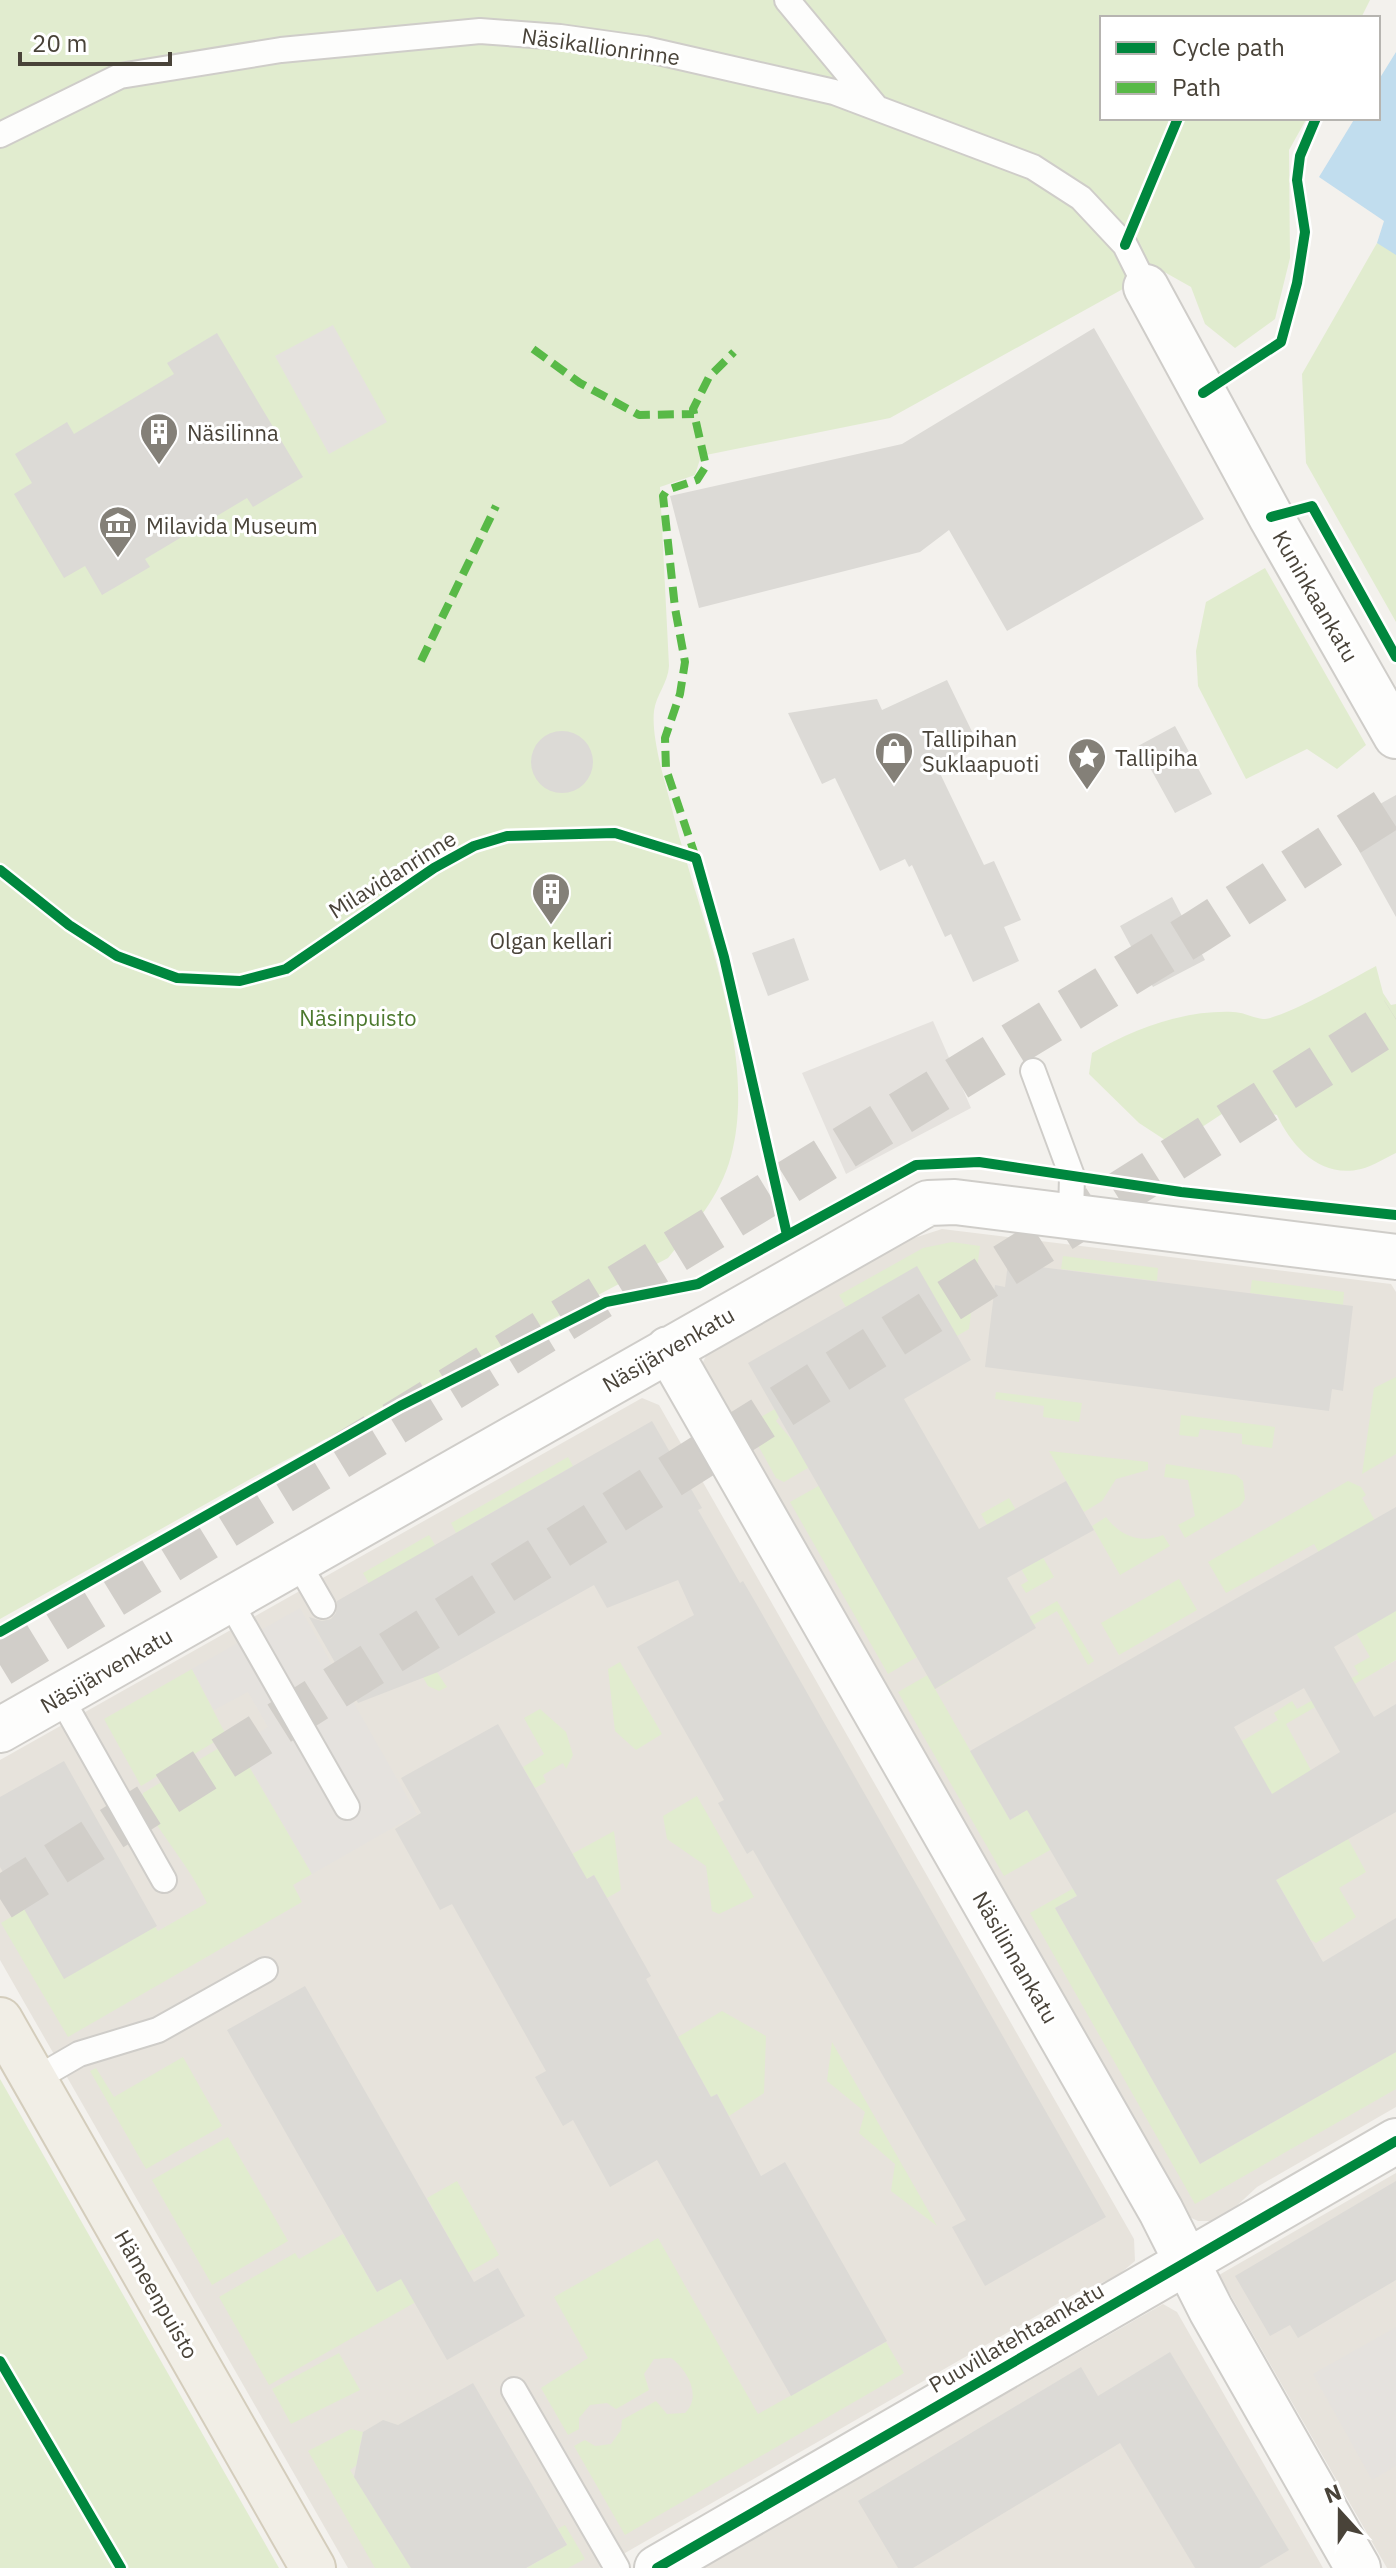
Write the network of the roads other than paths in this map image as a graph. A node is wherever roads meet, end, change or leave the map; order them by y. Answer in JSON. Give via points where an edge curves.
{"nodes":[{"id":1,"x":787,"y":0,"type":"edge"},
{"id":2,"x":875,"y":106,"type":"junction"},
{"id":3,"x":0,"y":135,"type":"edge"},
{"id":4,"x":1146,"y":287,"type":"joint"},
{"id":5,"x":1396,"y":736,"type":"edge"},
{"id":6,"x":1033,"y":1071,"type":"dead end"},
{"id":7,"x":1071,"y":1216,"type":"junction"},
{"id":8,"x":1396,"y":1257,"type":"edge"},
{"id":9,"x":668,"y":1349,"type":"junction"},
{"id":10,"x":297,"y":1561,"type":"junction"},
{"id":11,"x":229,"y":1600,"type":"junction"},
{"id":12,"x":323,"y":1606,"type":"dead end"},
{"id":13,"x":60,"y":1696,"type":"junction"},
{"id":14,"x":0,"y":1730,"type":"edge"},
{"id":15,"x":347,"y":1807,"type":"dead end"},
{"id":16,"x":164,"y":1880,"type":"dead end"},
{"id":17,"x":265,"y":1970,"type":"dead end"},
{"id":18,"x":0,"y":2020,"type":"edge"},
{"id":19,"x":34,"y":2080,"type":"junction"},
{"id":20,"x":1396,"y":2141,"type":"edge"},
{"id":21,"x":1186,"y":2262,"type":"junction"},
{"id":22,"x":514,"y":2390,"type":"dead end"},
{"id":23,"x":313,"y":2568,"type":"edge"},
{"id":24,"x":617,"y":2568,"type":"edge"},
{"id":25,"x":657,"y":2568,"type":"edge"},
{"id":26,"x":1358,"y":2568,"type":"edge"}],
"edges":[{"from":1,"to":2,"type":"lane"},
{"from":2,"to":3,"type":"lane","name":"Näsikallionrinne","via":[[645,49],[480,31],[281,50],[120,76]]},
{"from":2,"to":4,"type":"lane","name":"Näsikallionrinne","via":[[1033,167],[1081,198],[1125,245]]},
{"from":4,"to":5,"type":"street","name":"Kuninkaankatu"},
{"from":6,"to":7,"type":"lane","via":[[1072,1176]]},
{"from":7,"to":8,"type":"street","name":"Näsijärvenkatu"},
{"from":7,"to":9,"type":"street","name":"Näsijärvenkatu","via":[[928,1203]]},
{"from":9,"to":10,"type":"street","name":"Näsijärvenkatu"},
{"from":9,"to":21,"type":"street","name":"Näsilinnankatu"},
{"from":10,"to":11,"type":"street","name":"Näsijärvenkatu"},
{"from":10,"to":12,"type":"lane"},
{"from":11,"to":13,"type":"street","name":"Näsijärvenkatu"},
{"from":11,"to":15,"type":"lane"},
{"from":13,"to":14,"type":"street","name":"Näsijärvenkatu"},
{"from":13,"to":16,"type":"lane"},
{"from":17,"to":19,"type":"lane","via":[[158,2030],[79,2054]]},
{"from":18,"to":19,"type":"main road","name":"Hämeenpuisto"},
{"from":19,"to":23,"type":"main road","name":"Hämeenpuisto"},
{"from":20,"to":21,"type":"street","name":"Puuvillatehtaankatu"},
{"from":21,"to":25,"type":"street","name":"Puuvillatehtaankatu"},
{"from":21,"to":26,"type":"street","name":"Näsilinnankatu"},
{"from":22,"to":24,"type":"lane"}]}
